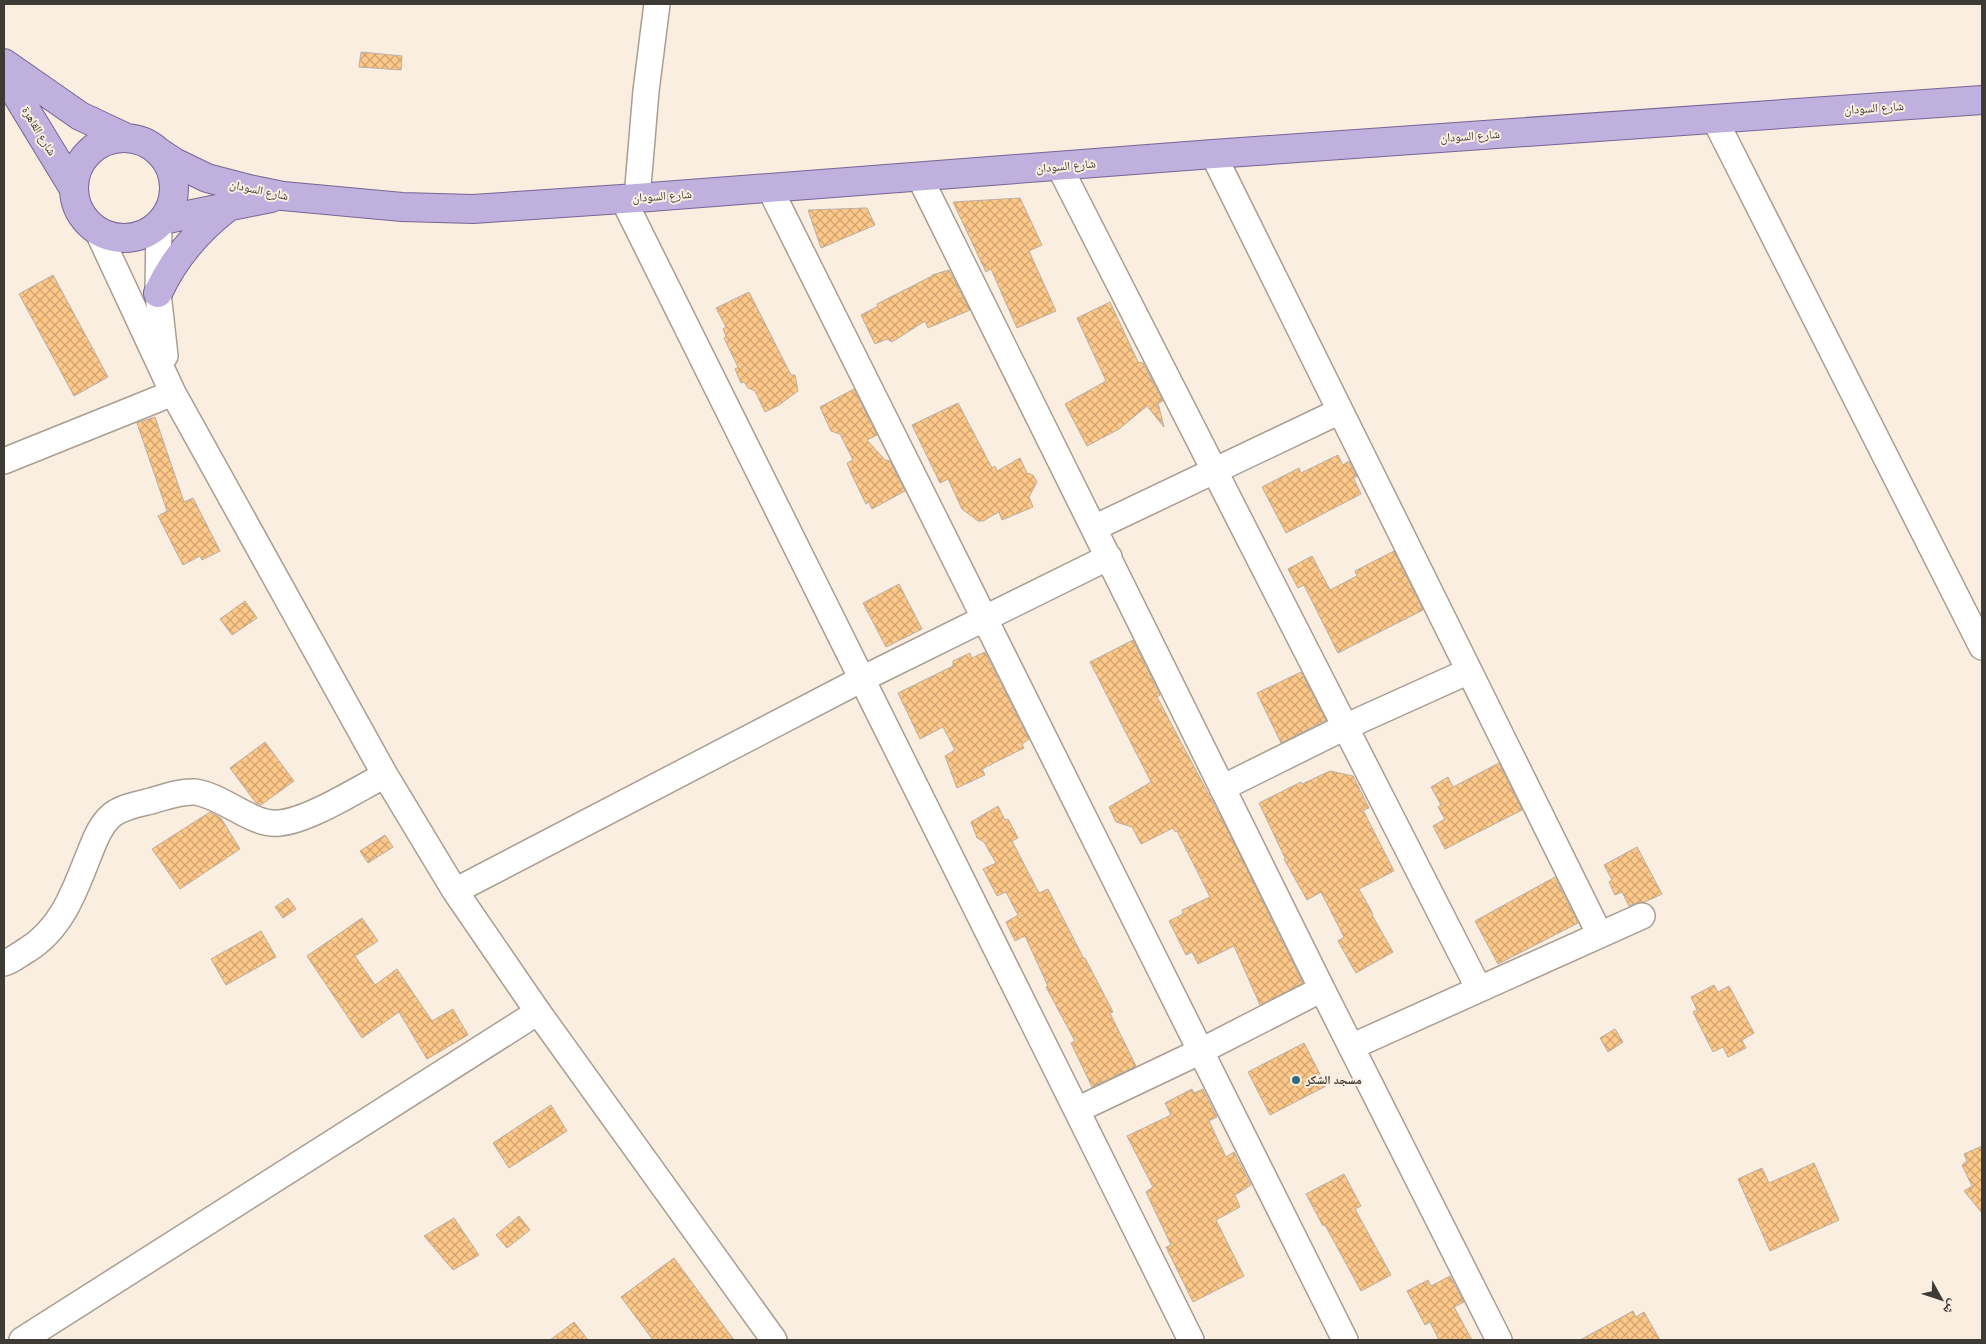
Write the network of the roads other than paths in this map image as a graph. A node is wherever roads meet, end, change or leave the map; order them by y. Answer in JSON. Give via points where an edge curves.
{"nodes":[{"id":1,"x":657,"y":4,"type":"edge"},
{"id":2,"x":4,"y":63,"type":"edge"},
{"id":3,"x":4,"y":74,"type":"edge"},
{"id":4,"x":1982,"y":100,"type":"edge"},
{"id":5,"x":1715,"y":120,"type":"junction"},
{"id":6,"x":127,"y":138,"type":"junction"},
{"id":7,"x":159,"y":152,"type":"junction"},
{"id":8,"x":1213,"y":154,"type":"junction"},
{"id":9,"x":1059,"y":166,"type":"junction"},
{"id":10,"x":920,"y":178,"type":"junction"},
{"id":11,"x":74,"y":189,"type":"junction"},
{"id":12,"x":770,"y":189,"type":"junction"},
{"id":13,"x":283,"y":196,"type":"junction"},
{"id":14,"x":630,"y":199,"type":"junction"},
{"id":15,"x":228,"y":207,"type":"junction"},
{"id":16,"x":161,"y":222,"type":"junction"},
{"id":17,"x":97,"y":230,"type":"junction"},
{"id":18,"x":158,"y":293,"type":"junction"},
{"id":19,"x":174,"y":393,"type":"junction"},
{"id":20,"x":1340,"y":411,"type":"junction"},
{"id":21,"x":4,"y":461,"type":"edge"},
{"id":22,"x":1214,"y":471,"type":"junction"},
{"id":23,"x":1094,"y":528,"type":"junction"},
{"id":24,"x":1109,"y":557,"type":"junction"},
{"id":25,"x":985,"y":619,"type":"junction"},
{"id":26,"x":1982,"y":647,"type":"edge"},
{"id":27,"x":1469,"y":671,"type":"junction"},
{"id":28,"x":862,"y":679,"type":"junction"},
{"id":29,"x":1345,"y":727,"type":"junction"},
{"id":30,"x":385,"y":775,"type":"junction"},
{"id":31,"x":1222,"y":788,"type":"junction"},
{"id":32,"x":455,"y":891,"type":"junction"},
{"id":33,"x":1642,"y":916,"type":"dead end"},
{"id":34,"x":1600,"y":935,"type":"junction"},
{"id":35,"x":4,"y":963,"type":"edge"},
{"id":36,"x":1322,"y":989,"type":"junction"},
{"id":37,"x":1479,"y":989,"type":"junction"},
{"id":38,"x":538,"y":1012,"type":"junction"},
{"id":39,"x":1351,"y":1047,"type":"junction"},
{"id":40,"x":1201,"y":1051,"type":"junction"},
{"id":41,"x":1077,"y":1110,"type":"junction"},
{"id":42,"x":22,"y":1340,"type":"edge"},
{"id":43,"x":774,"y":1340,"type":"edge"},
{"id":44,"x":1191,"y":1340,"type":"edge"},
{"id":45,"x":1346,"y":1340,"type":"edge"},
{"id":46,"x":1499,"y":1340,"type":"edge"}],
"edges":[{"from":1,"to":14,"type":"street"},
{"from":2,"to":6,"type":"main road","via":[[80,116]]},
{"from":3,"to":11,"type":"main road","name":"شارع القاهرة"},
{"from":4,"to":5,"type":"main road","name":"شارع السودان"},
{"from":5,"to":8,"type":"main road","name":"شارع السودان"},
{"from":5,"to":26,"type":"street"},
{"from":6,"to":7,"type":"main road","via":[[138,140]]},
{"from":6,"to":11,"type":"main road","via":[[104,143],[86,157],[77,172]]},
{"from":7,"to":13,"type":"main road","name":"شارع السودان","via":[[207,178]]},
{"from":7,"to":16,"type":"main road","via":[[169,167],[174,185],[174,197]]},
{"from":8,"to":9,"type":"main road","name":"شارع السودان"},
{"from":8,"to":20,"type":"street"},
{"from":9,"to":10,"type":"main road","name":"شارع السودان"},
{"from":9,"to":22,"type":"street"},
{"from":10,"to":12,"type":"main road","name":"شارع السودان"},
{"from":10,"to":23,"type":"street"},
{"from":11,"to":17,"type":"main road","via":[[81,212]]},
{"from":12,"to":14,"type":"main road","name":"شارع السودان"},
{"from":12,"to":25,"type":"street"},
{"from":13,"to":14,"type":"main road","name":"شارع السودان","via":[[402,207],[473,208]]},
{"from":13,"to":15,"type":"main road"},
{"from":14,"to":28,"type":"street"},
{"from":15,"to":16,"type":"main road"},
{"from":15,"to":18,"type":"main road","via":[[185,246]]},
{"from":16,"to":17,"type":"main road","via":[[140,236],[129,238],[118,238]]},
{"from":16,"to":18,"type":"street"},
{"from":17,"to":19,"type":"street"},
{"from":18,"to":19,"type":"street","via":[[164,352]]},
{"from":19,"to":21,"type":"street"},
{"from":19,"to":30,"type":"street"},
{"from":20,"to":22,"type":"street"},
{"from":20,"to":27,"type":"street"},
{"from":22,"to":23,"type":"street"},
{"from":22,"to":29,"type":"street"},
{"from":23,"to":24,"type":"street"},
{"from":24,"to":25,"type":"street"},
{"from":24,"to":31,"type":"street"},
{"from":25,"to":28,"type":"street"},
{"from":25,"to":40,"type":"street"},
{"from":27,"to":29,"type":"street"},
{"from":27,"to":34,"type":"street"},
{"from":28,"to":32,"type":"street"},
{"from":28,"to":41,"type":"street"},
{"from":29,"to":31,"type":"street"},
{"from":29,"to":37,"type":"street"},
{"from":30,"to":32,"type":"street"},
{"from":30,"to":35,"type":"street","via":[[298,820],[277,824],[255,819],[214,797],[194,792],[130,807],[113,815],[95,839],[72,898],[56,924],[36,944]]},
{"from":31,"to":36,"type":"street"},
{"from":32,"to":38,"type":"street"},
{"from":33,"to":34,"type":"street"},
{"from":34,"to":37,"type":"street"},
{"from":36,"to":39,"type":"street"},
{"from":36,"to":40,"type":"street"},
{"from":37,"to":39,"type":"street"},
{"from":38,"to":42,"type":"street"},
{"from":38,"to":43,"type":"street"},
{"from":39,"to":46,"type":"street"},
{"from":40,"to":41,"type":"street"},
{"from":40,"to":45,"type":"street"},
{"from":41,"to":44,"type":"street"}]}
